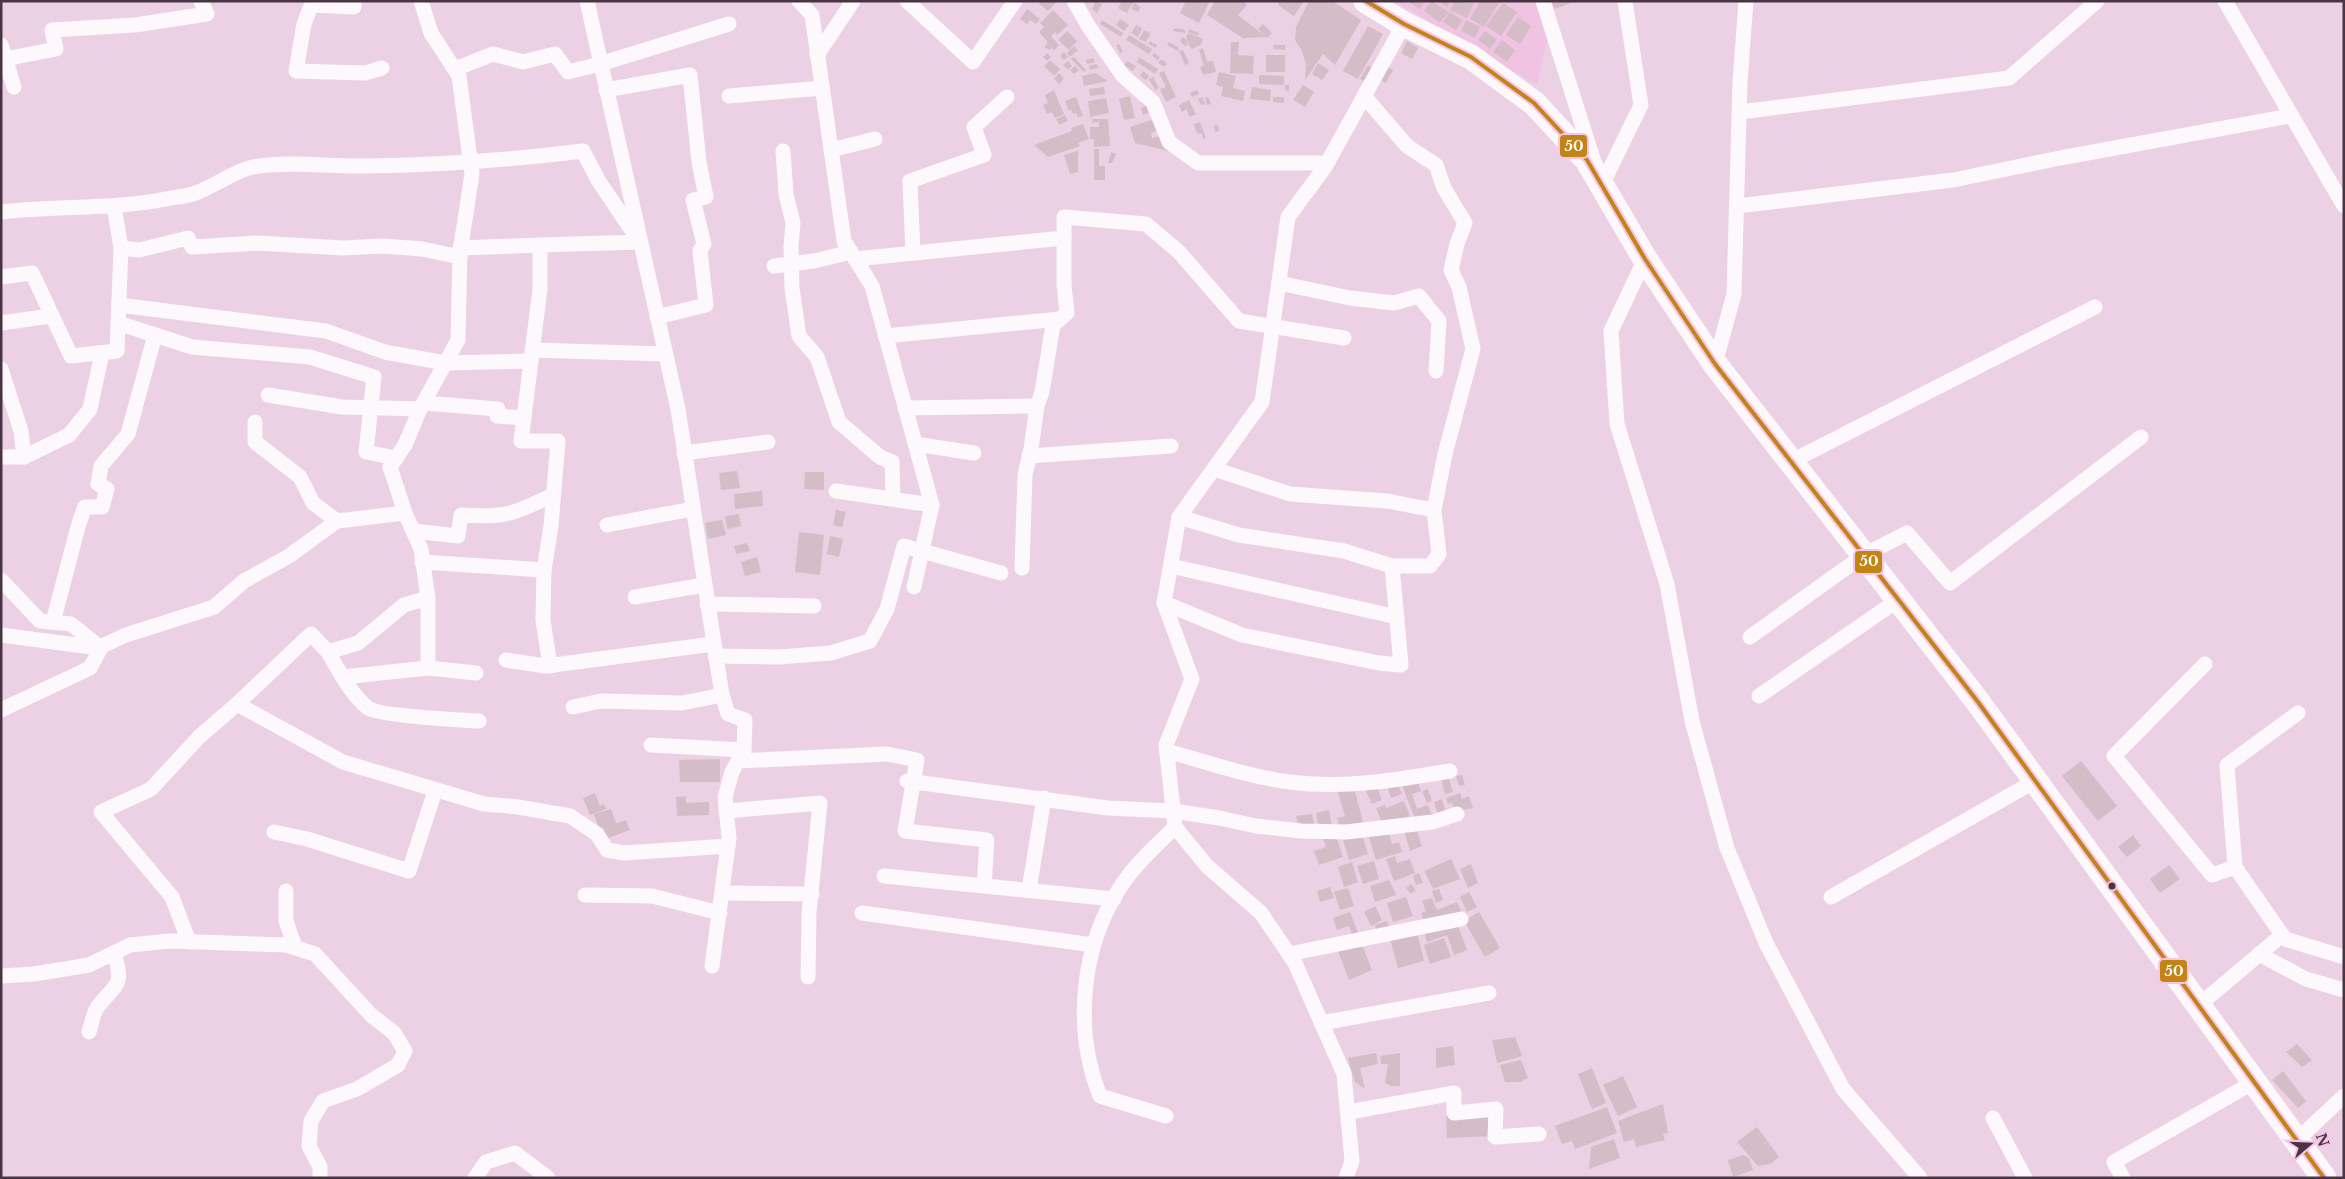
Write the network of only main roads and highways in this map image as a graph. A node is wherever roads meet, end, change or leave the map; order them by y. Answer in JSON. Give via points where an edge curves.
{"nodes":[{"id":1,"x":1366,"y":1,"type":"edge"},
{"id":2,"x":2324,"y":1178,"type":"edge"}],
"edges":[{"from":1,"to":2,"type":"main road","via":[[1471,57],[1534,103],[1587,160],[1645,259],[1714,364],[1978,702]]}]}
